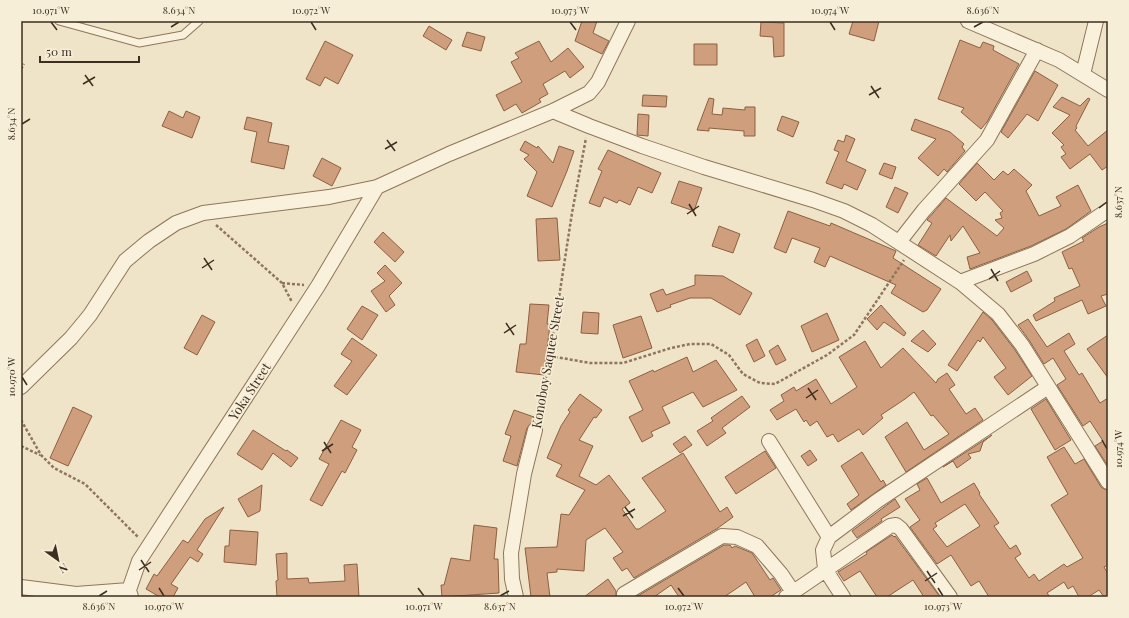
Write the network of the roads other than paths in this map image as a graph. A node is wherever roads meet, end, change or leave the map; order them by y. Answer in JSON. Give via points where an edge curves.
{"nodes":[{"id":1,"x":59,"y":21,"type":"edge"},
{"id":2,"x":199,"y":21,"type":"edge"},
{"id":3,"x":628,"y":21,"type":"edge"},
{"id":4,"x":968,"y":21,"type":"edge"},
{"id":5,"x":1096,"y":21,"type":"edge"},
{"id":6,"x":1037,"y":50,"type":"junction"},
{"id":7,"x":1083,"y":74,"type":"junction"},
{"id":8,"x":1108,"y":90,"type":"edge"},
{"id":9,"x":553,"y":111,"type":"junction"},
{"id":10,"x":377,"y":187,"type":"junction"},
{"id":11,"x":1108,"y":210,"type":"edge"},
{"id":12,"x":905,"y":246,"type":"junction"},
{"id":13,"x":960,"y":282,"type":"junction"},
{"id":14,"x":21,"y":387,"type":"edge"},
{"id":15,"x":1048,"y":387,"type":"junction"},
{"id":16,"x":535,"y":430,"type":"road end"},
{"id":17,"x":769,"y":441,"type":"dead end"},
{"id":18,"x":1108,"y":482,"type":"edge"},
{"id":19,"x":830,"y":536,"type":"junction"},
{"id":20,"x":825,"y":569,"type":"junction"},
{"id":21,"x":21,"y":587,"type":"edge"},
{"id":22,"x":130,"y":594,"type":"edge"},
{"id":23,"x":624,"y":594,"type":"dead end"},
{"id":24,"x":790,"y":594,"type":"edge"},
{"id":25,"x":516,"y":597,"type":"edge"},
{"id":26,"x":843,"y":597,"type":"edge"},
{"id":27,"x":950,"y":597,"type":"edge"}],
"edges":[{"from":1,"to":2,"type":"lane","via":[[139,43],[183,35]]},
{"from":3,"to":9,"type":"street","via":[[598,82],[589,93]]},
{"from":4,"to":6,"type":"street"},
{"from":5,"to":7,"type":"street"},
{"from":6,"to":7,"type":"street"},
{"from":6,"to":12,"type":"street","via":[[987,140],[924,210]]},
{"from":7,"to":8,"type":"street"},
{"from":9,"to":10,"type":"street"},
{"from":9,"to":12,"type":"street","via":[[704,167],[844,211]]},
{"from":10,"to":14,"type":"street","via":[[321,198],[203,213],[176,223],[125,261],[72,338]]},
{"from":10,"to":22,"type":"street","name":"Yoka Street","via":[[318,286],[139,561]]},
{"from":11,"to":13,"type":"street","via":[[1070,236],[1034,254]]},
{"from":12,"to":13,"type":"street"},
{"from":13,"to":15,"type":"street","via":[[998,314],[1022,345]]},
{"from":15,"to":18,"type":"street"},
{"from":15,"to":19,"type":"street","via":[[883,497]]},
{"from":16,"to":25,"type":"street","name":"Konoboy Saquee Street","via":[[524,474],[511,553]]},
{"from":17,"to":19,"type":"street"},
{"from":19,"to":20,"type":"street","via":[[823,550]]},
{"from":20,"to":24,"type":"street"},
{"from":20,"to":26,"type":"street"},
{"from":20,"to":27,"type":"street","via":[[890,526],[896,525]]},
{"from":21,"to":22,"type":"street","via":[[76,594]]},
{"from":23,"to":24,"type":"street","via":[[722,536],[737,537],[757,546],[781,574]]}]}
